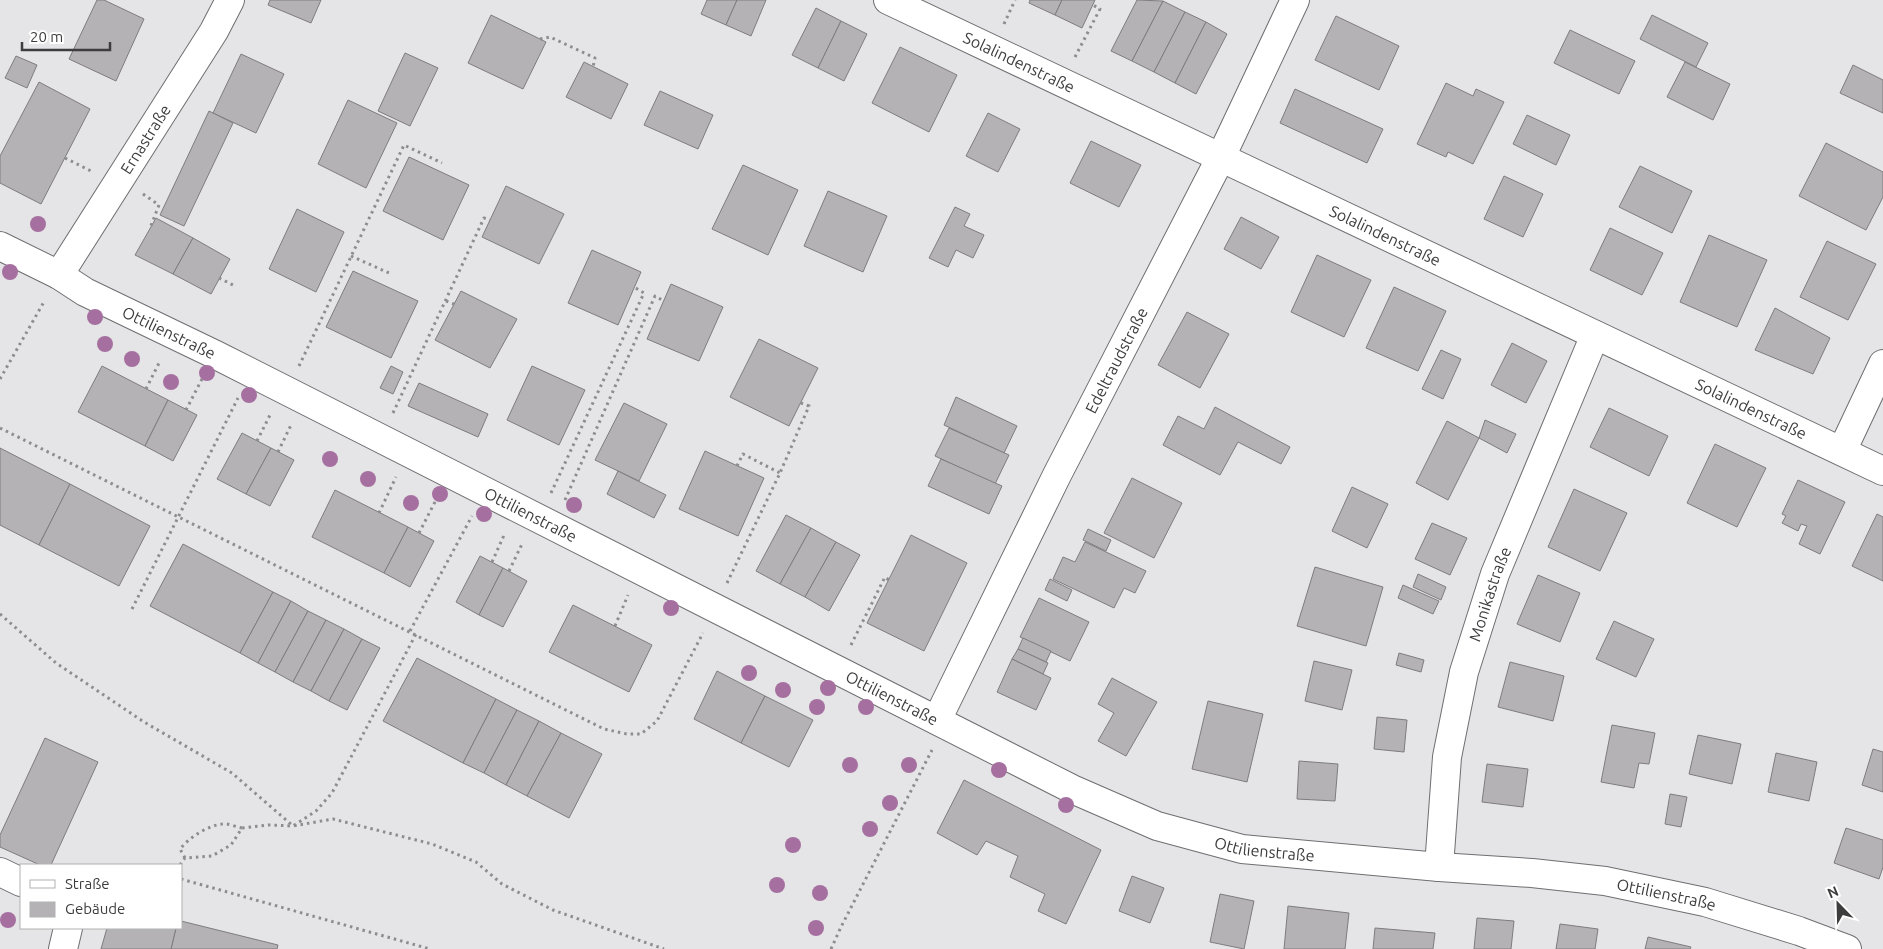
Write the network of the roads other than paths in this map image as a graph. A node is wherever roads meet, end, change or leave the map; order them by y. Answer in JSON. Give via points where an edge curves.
{"nodes":[{"id":1,"x":230,"y":0,"type":"edge"},
{"id":2,"x":888,"y":0,"type":"edge"},
{"id":3,"x":1295,"y":0,"type":"edge"},
{"id":4,"x":1221,"y":157,"type":"junction"},
{"id":5,"x":0,"y":246,"type":"edge"},
{"id":6,"x":59,"y":275,"type":"junction"},
{"id":7,"x":1595,"y":335,"type":"junction"},
{"id":8,"x":1883,"y":364,"type":"edge"},
{"id":9,"x":1842,"y":451,"type":"junction"},
{"id":10,"x":1883,"y":471,"type":"edge"},
{"id":11,"x":937,"y":720,"type":"junction"},
{"id":12,"x":1438,"y":867,"type":"junction"},
{"id":13,"x":0,"y":872,"type":"edge"},
{"id":14,"x":20,"y":882,"type":"edge"},
{"id":15,"x":68,"y":929,"type":"edge"},
{"id":16,"x":63,"y":949,"type":"edge"},
{"id":17,"x":1847,"y":949,"type":"edge"}],
"edges":[{"from":1,"to":6,"type":"street","name":"Ernastraße","via":[[218,25]]},
{"from":2,"to":4,"type":"street","name":"Solalindenstraße"},
{"from":3,"to":4,"type":"street","name":"Edeltraudstraße"},
{"from":4,"to":7,"type":"street","name":"Solalindenstraße"},
{"from":4,"to":11,"type":"street","name":"Edeltraudstraße","via":[[1057,475]]},
{"from":5,"to":6,"type":"street","name":"Ottilienstraße"},
{"from":6,"to":11,"type":"street","name":"Ottilienstraße","via":[[85,292],[251,372]]},
{"from":7,"to":9,"type":"street","name":"Solalindenstraße"},
{"from":7,"to":12,"type":"street","name":"Monikastraße","via":[[1495,574],[1464,672],[1448,757]]},
{"from":8,"to":9,"type":"street"},
{"from":9,"to":10,"type":"street","name":"Solalindenstraße"},
{"from":11,"to":12,"type":"street","name":"Ottilienstraße","via":[[1072,789],[1157,826],[1242,849]]},
{"from":12,"to":17,"type":"street","name":"Ottilienstraße","via":[[1605,881],[1705,902]]},
{"from":13,"to":14,"type":"street"},
{"from":15,"to":16,"type":"street"}]}
